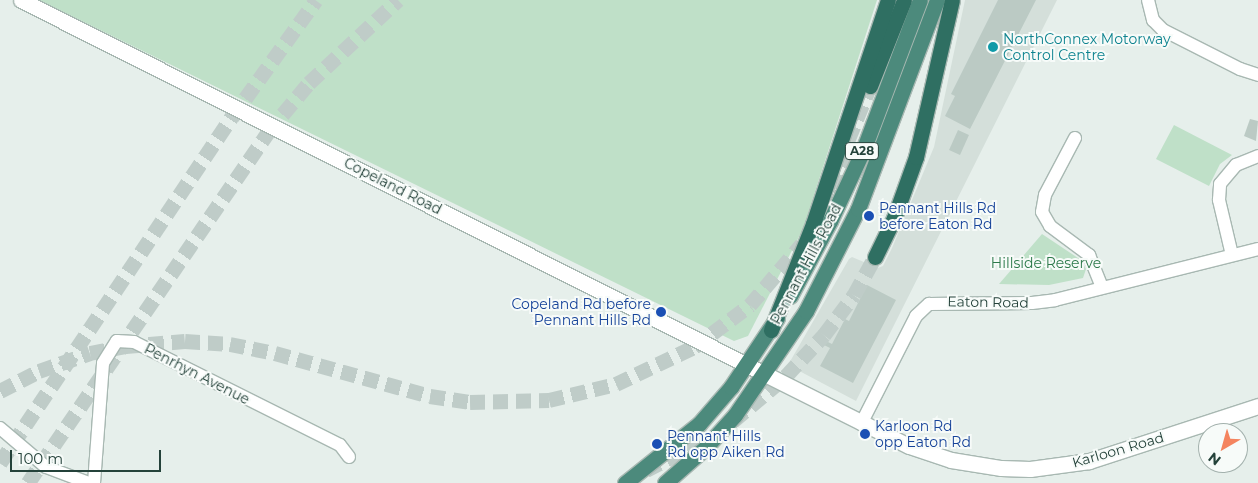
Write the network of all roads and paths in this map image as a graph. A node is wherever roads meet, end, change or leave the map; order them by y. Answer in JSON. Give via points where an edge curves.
{"nodes":[{"id":1,"x":21,"y":0,"type":"edge"},
{"id":2,"x":888,"y":0,"type":"edge"},
{"id":3,"x":904,"y":0,"type":"edge"},
{"id":4,"x":920,"y":0,"type":"edge"},
{"id":5,"x":937,"y":0,"type":"edge"},
{"id":6,"x":952,"y":0,"type":"edge"},
{"id":7,"x":1148,"y":0,"type":"edge"},
{"id":8,"x":1258,"y":75,"type":"edge"},
{"id":9,"x":870,"y":86,"type":"tunnel mouth"},
{"id":10,"x":1075,"y":138,"type":"dead end"},
{"id":11,"x":1258,"y":156,"type":"edge"},
{"id":12,"x":1258,"y":249,"type":"edge"},
{"id":13,"x":1232,"y":255,"type":"junction"},
{"id":14,"x":874,"y":258,"type":"tunnel mouth"},
{"id":15,"x":1102,"y":287,"type":"junction"},
{"id":16,"x":771,"y":330,"type":"junction"},
{"id":17,"x":746,"y":365,"type":"junction"},
{"id":18,"x":765,"y":374,"type":"junction"},
{"id":19,"x":1258,"y":406,"type":"edge"},
{"id":20,"x":861,"y":424,"type":"junction"},
{"id":21,"x":0,"y":428,"type":"edge"},
{"id":22,"x":349,"y":457,"type":"dead end"},
{"id":23,"x":89,"y":483,"type":"edge"},
{"id":24,"x":94,"y":483,"type":"edge"},
{"id":25,"x":625,"y":483,"type":"edge"},
{"id":26,"x":665,"y":483,"type":"edge"}],
"edges":[{"from":1,"to":17,"type":"main road","name":"Copeland Road"},
{"from":2,"to":16,"type":"highway","via":[[813,224]]},
{"from":3,"to":9,"type":"highway"},
{"from":4,"to":16,"type":"highway","name":"Pennant Hills Road","number":"A28","via":[[864,148],[830,221]]},
{"from":5,"to":18,"type":"highway","name":"Pennant Hills Road","number":"A28","via":[[858,209],[806,311]]},
{"from":6,"to":14,"type":"highway","via":[[916,157],[894,218]]},
{"from":7,"to":8,"type":"street","via":[[1153,20],[1163,30]]},
{"from":10,"to":15,"type":"street","via":[[1046,195],[1042,212],[1050,226],[1088,254]]},
{"from":11,"to":13,"type":"street","via":[[1236,165],[1220,184],[1218,200]]},
{"from":12,"to":13,"type":"street","name":"Eaton Road"},
{"from":13,"to":15,"type":"street","name":"Eaton Road"},
{"from":15,"to":20,"type":"street","name":"Eaton Road","via":[[1032,303],[929,304],[916,316]]},
{"from":16,"to":17,"type":"highway","name":"Pennant Hills Road","number":"A28"},
{"from":17,"to":18,"type":"main road","name":"Copeland Road"},
{"from":17,"to":25,"type":"highway","name":"Pennant Hills Road","number":"A28","via":[[699,424]]},
{"from":18,"to":20,"type":"main road"},
{"from":18,"to":26,"type":"highway","name":"Pennant Hills Road","number":"A28","via":[[720,432]]},
{"from":19,"to":20,"type":"main road","name":"Karloon Road","via":[[1089,461],[1030,469],[951,460]]},
{"from":21,"to":23,"type":"street","via":[[50,469]]},
{"from":22,"to":24,"type":"street","name":"Penrhyn Avenue","via":[[340,445],[134,342],[117,341],[103,363]]}]}
